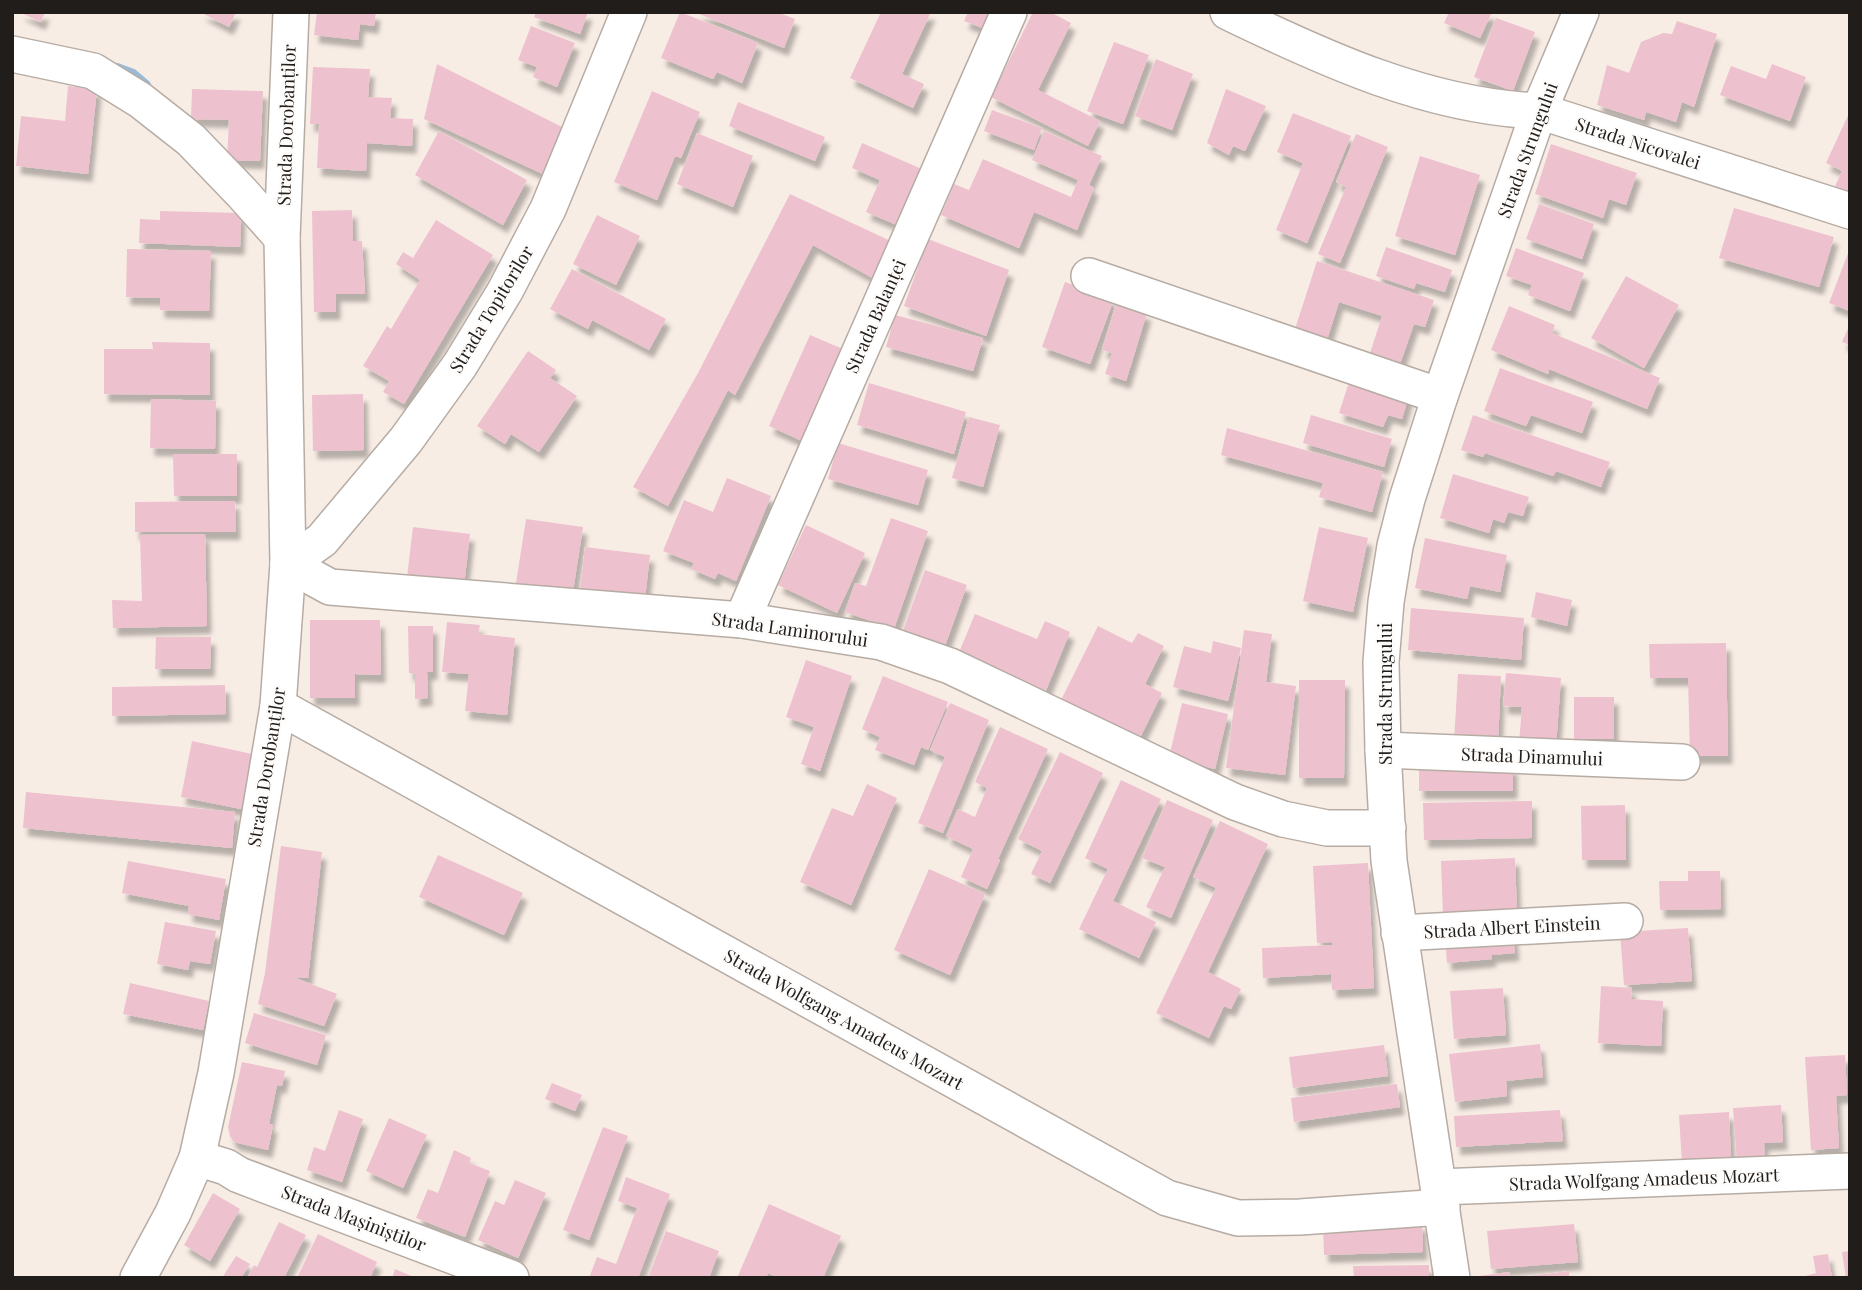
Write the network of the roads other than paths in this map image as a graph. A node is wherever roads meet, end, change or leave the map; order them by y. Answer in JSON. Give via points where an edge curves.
{"nodes":[{"id":1,"x":291,"y":12,"type":"edge"},
{"id":2,"x":629,"y":12,"type":"edge"},
{"id":3,"x":1009,"y":12,"type":"edge"},
{"id":4,"x":1228,"y":12,"type":"edge"},
{"id":5,"x":1581,"y":12,"type":"edge"},
{"id":6,"x":12,"y":54,"type":"edge"},
{"id":7,"x":1539,"y":111,"type":"junction"},
{"id":8,"x":1850,"y":211,"type":"edge"},
{"id":9,"x":282,"y":238,"type":"junction"},
{"id":10,"x":1089,"y":276,"type":"dead end"},
{"id":11,"x":1440,"y":396,"type":"junction"},
{"id":12,"x":288,"y":564,"type":"junction"},
{"id":13,"x":742,"y":620,"type":"junction"},
{"id":14,"x":278,"y":706,"type":"junction"},
{"id":15,"x":1382,"y":750,"type":"junction"},
{"id":16,"x":1682,"y":762,"type":"dead end"},
{"id":17,"x":1388,"y":828,"type":"junction"},
{"id":18,"x":1625,"y":921,"type":"dead end"},
{"id":19,"x":1399,"y":933,"type":"junction"},
{"id":20,"x":197,"y":1158,"type":"junction"},
{"id":21,"x":1850,"y":1171,"type":"edge"},
{"id":22,"x":1440,"y":1197,"type":"junction"},
{"id":23,"x":138,"y":1278,"type":"edge"},
{"id":24,"x":511,"y":1278,"type":"edge"},
{"id":25,"x":1452,"y":1278,"type":"edge"}],
"edges":[{"from":1,"to":9,"type":"street","name":"Strada Dorobanților"},
{"from":2,"to":12,"type":"street","name":"Strada Topitorilor","via":[[548,209],[473,344],[406,440],[322,540]]},
{"from":3,"to":13,"type":"street","name":"Strada Balanței"},
{"from":4,"to":7,"type":"street","name":"Strada Nicovalei","via":[[1378,77],[1502,110]]},
{"from":5,"to":7,"type":"street","name":"Strada Strungului"},
{"from":6,"to":9,"type":"street","name":"Strada Dorobanților","via":[[93,71],[140,100],[191,140]]},
{"from":7,"to":8,"type":"street","name":"Strada Nicovalei"},
{"from":7,"to":11,"type":"street","name":"Strada Strungului"},
{"from":9,"to":12,"type":"street","name":"Strada Dorobanților"},
{"from":10,"to":11,"type":"street"},
{"from":11,"to":15,"type":"street","name":"Strada Strungului","via":[[1395,546],[1381,662]]},
{"from":12,"to":13,"type":"street","name":"Strada Laminorului","via":[[330,587]]},
{"from":12,"to":14,"type":"street","name":"Strada Dorobanților"},
{"from":13,"to":17,"type":"street","name":"Strada Laminorului","via":[[881,642],[950,666],[1235,802],[1283,820],[1327,828]]},
{"from":14,"to":20,"type":"street","name":"Strada Dorobanților","via":[[216,1073]]},
{"from":14,"to":22,"type":"street","name":"Strada Wolfgang Amadeus Mozart","via":[[1167,1198],[1238,1218],[1300,1217]]},
{"from":15,"to":16,"type":"street","name":"Strada Dinamului"},
{"from":15,"to":17,"type":"street","name":"Strada Strungului"},
{"from":17,"to":19,"type":"street","name":"Strada Strungului"},
{"from":18,"to":19,"type":"street","name":"Strada Albert Einstein"},
{"from":19,"to":22,"type":"street","name":"Strada Strungului"},
{"from":20,"to":23,"type":"street","name":"Strada Dorobanților"},
{"from":20,"to":24,"type":"street","name":"Strada Mașiniștilor"},
{"from":21,"to":22,"type":"street","name":"Strada Wolfgang Amadeus Mozart"},
{"from":22,"to":25,"type":"street","name":"Strada Strungului"}]}
